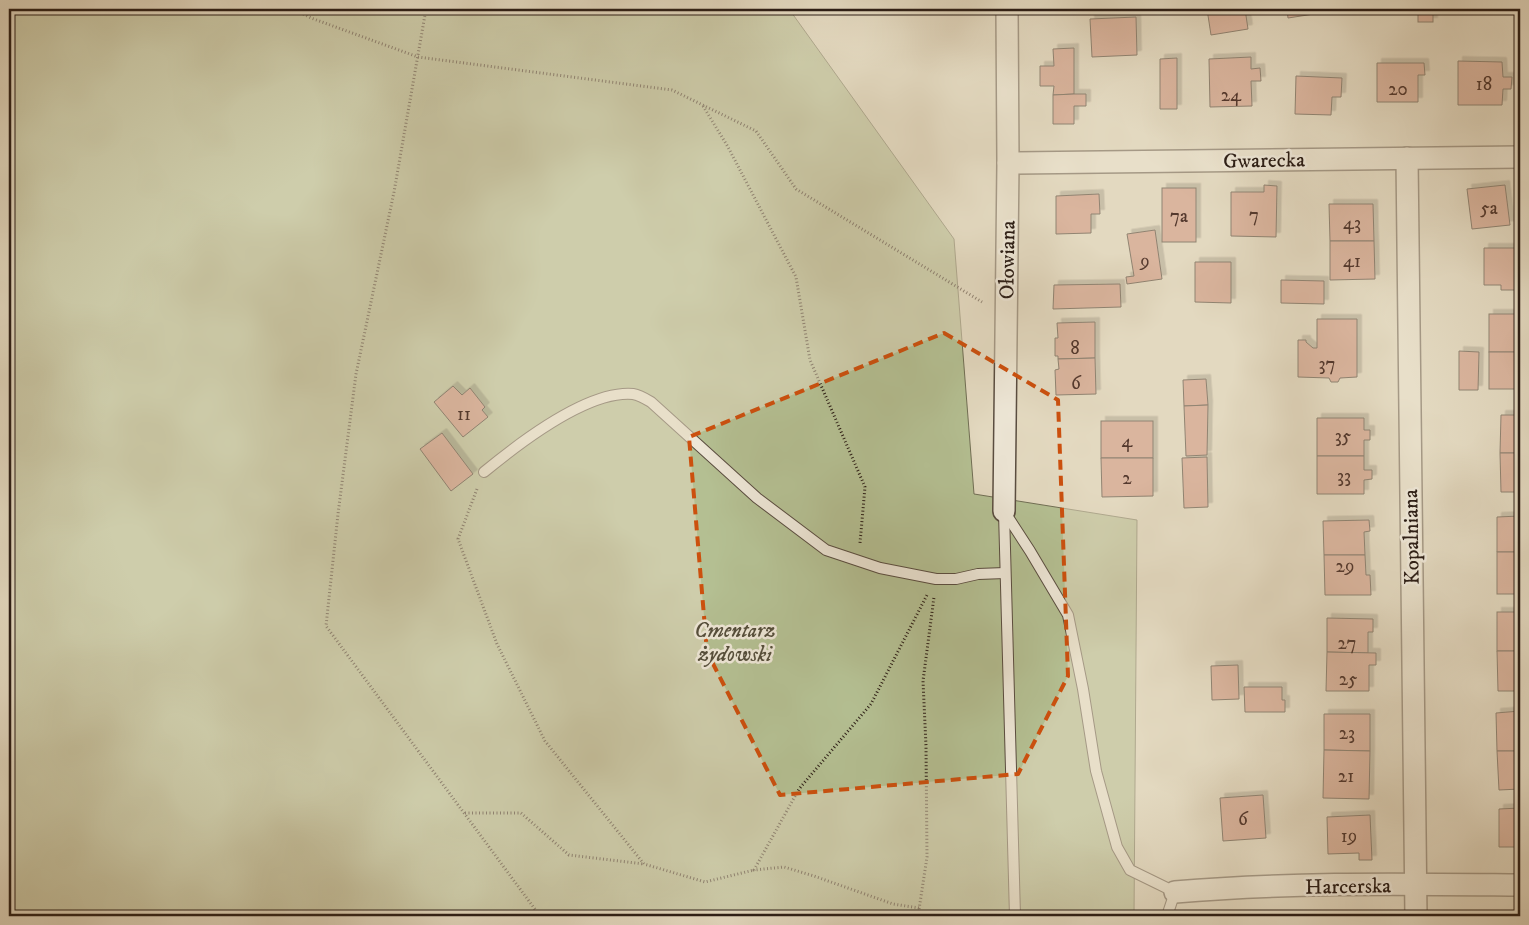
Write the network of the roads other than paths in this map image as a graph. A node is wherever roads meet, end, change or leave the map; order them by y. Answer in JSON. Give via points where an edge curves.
{"nodes":[{"id":1,"x":1007,"y":9,"type":"edge"},
{"id":2,"x":1520,"y":156,"type":"edge"},
{"id":3,"x":1407,"y":158,"type":"junction"},
{"id":4,"x":1008,"y":162,"type":"junction"},
{"id":5,"x":484,"y":472,"type":"road end"},
{"id":6,"x":1004,"y":511,"type":"junction"},
{"id":7,"x":1005,"y":574,"type":"junction"},
{"id":8,"x":1415,"y":884,"type":"junction"},
{"id":9,"x":1520,"y":885,"type":"edge"},
{"id":10,"x":1176,"y":892,"type":"junction"},
{"id":11,"x":1015,"y":916,"type":"edge"},
{"id":12,"x":1167,"y":916,"type":"edge"},
{"id":13,"x":1416,"y":916,"type":"edge"}],
"edges":[{"from":1,"to":4,"type":"street","name":"Ołowiana"},
{"from":2,"to":3,"type":"street","name":"Gwarecka"},
{"from":3,"to":4,"type":"street","name":"Gwarecka"},
{"from":3,"to":8,"type":"street","name":"Kopalniana"},
{"from":4,"to":6,"type":"street","name":"Ołowiana"},
{"from":5,"to":7,"type":"lane","via":[[516,445],[570,412],[609,396],[634,394],[651,402],[757,498],[826,550],[886,569],[936,579]]},
{"from":6,"to":7,"type":"lane"},
{"from":6,"to":10,"type":"lane","via":[[1068,615],[1096,771],[1116,846],[1130,870]]},
{"from":7,"to":11,"type":"lane"},
{"from":8,"to":9,"type":"street","name":"Harcerska"},
{"from":8,"to":10,"type":"street","name":"Harcerska"},
{"from":8,"to":13,"type":"street","name":"Kopalniana"},
{"from":10,"to":12,"type":"lane"}]}
